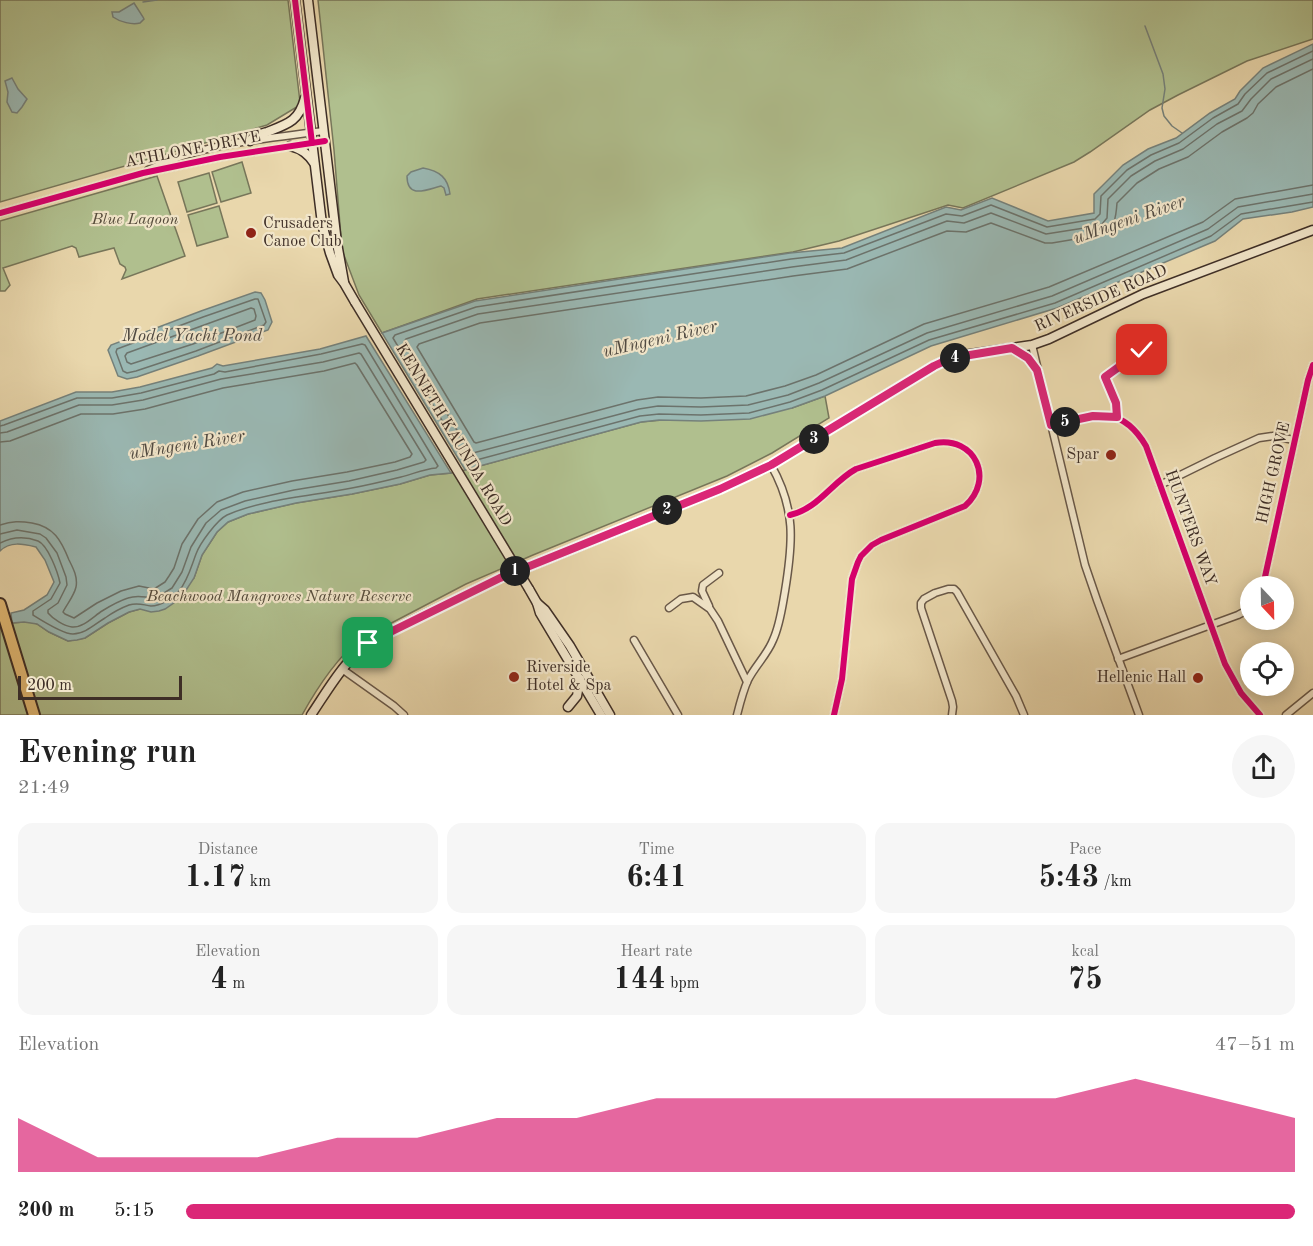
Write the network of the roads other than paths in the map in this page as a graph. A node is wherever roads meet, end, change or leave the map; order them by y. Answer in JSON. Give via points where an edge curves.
{"nodes":[{"id":1,"x":295,"y":0,"type":"edge"},
{"id":2,"x":308,"y":0,"type":"edge"},
{"id":3,"x":306,"y":94,"type":"junction"},
{"id":4,"x":323,"y":131,"type":"junction"},
{"id":5,"x":311,"y":133,"type":"junction"},
{"id":6,"x":250,"y":141,"type":"junction"},
{"id":7,"x":325,"y":141,"type":"junction"},
{"id":8,"x":312,"y":143,"type":"junction"},
{"id":9,"x":290,"y":146,"type":"junction"},
{"id":10,"x":315,"y":164,"type":"junction"},
{"id":11,"x":142,"y":173,"type":"junction"},
{"id":12,"x":0,"y":213,"type":"edge"},
{"id":13,"x":1313,"y":230,"type":"edge"},
{"id":14,"x":344,"y":283,"type":"junction"},
{"id":15,"x":1157,"y":341,"type":"dead end"},
{"id":16,"x":1032,"y":345,"type":"junction"},
{"id":17,"x":1012,"y":348,"type":"junction"},
{"id":18,"x":1313,"y":365,"type":"edge"},
{"id":19,"x":1037,"y":370,"type":"junction"},
{"id":20,"x":1117,"y":417,"type":"junction"},
{"id":21,"x":1051,"y":425,"type":"junction"},
{"id":22,"x":1294,"y":440,"type":"junction"},
{"id":23,"x":771,"y":465,"type":"junction"},
{"id":24,"x":1160,"y":485,"type":"junction"},
{"id":25,"x":790,"y":515,"type":"junction"},
{"id":26,"x":719,"y":573,"type":"dead end"},
{"id":27,"x":1265,"y":576,"type":"edge"},
{"id":28,"x":537,"y":603,"type":"junction"},
{"id":29,"x":0,"y":604,"type":"edge"},
{"id":30,"x":669,"y":608,"type":"dead end"},
{"id":31,"x":710,"y":609,"type":"junction"},
{"id":32,"x":1240,"y":614,"type":"edge"},
{"id":33,"x":1190,"y":624,"type":"dead end"},
{"id":34,"x":1211,"y":625,"type":"junction"},
{"id":35,"x":0,"y":627,"type":"edge"},
{"id":36,"x":1192,"y":632,"type":"junction"},
{"id":37,"x":634,"y":640,"type":"dead end"},
{"id":38,"x":1118,"y":659,"type":"junction"},
{"id":39,"x":342,"y":669,"type":"junction"},
{"id":40,"x":580,"y":679,"type":"junction"},
{"id":41,"x":747,"y":681,"type":"junction"},
{"id":42,"x":1313,"y":693,"type":"edge"},
{"id":43,"x":568,"y":707,"type":"dead end"},
{"id":44,"x":27,"y":715,"type":"edge"},
{"id":45,"x":34,"y":715,"type":"edge"},
{"id":46,"x":311,"y":715,"type":"edge"},
{"id":47,"x":404,"y":715,"type":"edge"},
{"id":48,"x":601,"y":715,"type":"edge"},
{"id":49,"x":610,"y":715,"type":"edge"},
{"id":50,"x":678,"y":715,"type":"edge"},
{"id":51,"x":737,"y":715,"type":"edge"},
{"id":52,"x":834,"y":715,"type":"edge"},
{"id":53,"x":952,"y":715,"type":"edge"},
{"id":54,"x":1024,"y":715,"type":"edge"},
{"id":55,"x":1139,"y":715,"type":"edge"},
{"id":56,"x":1260,"y":715,"type":"edge"},
{"id":57,"x":1287,"y":715,"type":"edge"}],
"edges":[{"from":1,"to":3,"type":"main road","name":"KENNETH KAUNDA ROAD"},
{"from":2,"to":4,"type":"main road","name":"KENNETH KAUNDA ROAD"},
{"from":3,"to":5,"type":"main road","name":"KENNETH KAUNDA ROAD"},
{"from":3,"to":6,"type":"main road","via":[[294,119]]},
{"from":4,"to":5,"type":"street","name":"ATHLONE DRIVE"},
{"from":4,"to":7,"type":"main road","name":"KENNETH KAUNDA ROAD"},
{"from":5,"to":6,"type":"street","name":"ATHLONE DRIVE"},
{"from":5,"to":8,"type":"main road","name":"KENNETH KAUNDA ROAD"},
{"from":6,"to":11,"type":"street","name":"ATHLONE DRIVE","via":[[179,158]]},
{"from":7,"to":8,"type":"street","name":"ATHLONE DRIVE"},
{"from":7,"to":14,"type":"main road","name":"KENNETH KAUNDA ROAD"},
{"from":8,"to":9,"type":"street","name":"ATHLONE DRIVE"},
{"from":8,"to":10,"type":"main road","name":"KENNETH KAUNDA ROAD"},
{"from":9,"to":10,"type":"main road","via":[[310,156]]},
{"from":9,"to":11,"type":"street","name":"ATHLONE DRIVE"},
{"from":10,"to":14,"type":"main road","name":"KENNETH KAUNDA ROAD","via":[[326,242]]},
{"from":11,"to":12,"type":"street","name":"ATHLONE DRIVE"},
{"from":13,"to":16,"type":"main road","name":"RIVERSIDE ROAD","via":[[1143,294]]},
{"from":14,"to":28,"type":"main road","name":"KENNETH KAUNDA ROAD","bridge":true},
{"from":15,"to":20,"type":"street","via":[[1105,377],[1116,403]]},
{"from":16,"to":17,"type":"main road","name":"RIVERSIDE ROAD"},
{"from":16,"to":19,"type":"street"},
{"from":17,"to":19,"type":"main road","via":[[1028,358]]},
{"from":17,"to":23,"type":"main road","name":"RIVERSIDE ROAD","via":[[949,359],[934,366]]},
{"from":18,"to":22,"type":"street","name":"HIGH GROVE"},
{"from":19,"to":21,"type":"street"},
{"from":20,"to":21,"type":"street","via":[[1093,416]]},
{"from":20,"to":24,"type":"street","name":"HUNTERS WAY","via":[[1141,437]]},
{"from":21,"to":38,"type":"street","via":[[1085,565],[1104,631]]},
{"from":22,"to":24,"type":"street","via":[[1259,438]]},
{"from":22,"to":27,"type":"street","name":"HIGH GROVE"},
{"from":23,"to":25,"type":"street"},
{"from":23,"to":39,"type":"main road","name":"RIVERSIDE ROAD","via":[[500,578],[377,638]]},
{"from":24,"to":34,"type":"street","name":"HUNTERS WAY"},
{"from":25,"to":41,"type":"street","via":[[792,540],[778,628]]},
{"from":25,"to":52,"type":"street","via":[[808,508],[856,469],[935,443],[951,442],[965,448],[979,467],[978,487],[965,506],[881,540],[858,562],[852,579],[842,679]]},
{"from":26,"to":31,"type":"street","via":[[703,585]]},
{"from":28,"to":40,"type":"main road","name":"KENNETH KAUNDA ROAD"},
{"from":28,"to":49,"type":"main road","name":"KENNETH KAUNDA ROAD","via":[[570,646]]},
{"from":29,"to":45,"type":"highway"},
{"from":30,"to":31,"type":"street","via":[[681,599],[693,597]]},
{"from":31,"to":41,"type":"street"},
{"from":32,"to":34,"type":"street"},
{"from":33,"to":36,"type":"street"},
{"from":34,"to":36,"type":"street"},
{"from":34,"to":56,"type":"street","name":"HUNTERS WAY","via":[[1233,681]]},
{"from":35,"to":44,"type":"highway"},
{"from":36,"to":38,"type":"street"},
{"from":37,"to":50,"type":"street"},
{"from":38,"to":55,"type":"street"},
{"from":39,"to":46,"type":"main road","name":"RIVERSIDE ROAD"},
{"from":39,"to":47,"type":"street"},
{"from":40,"to":43,"type":"main road","via":[[577,696]]},
{"from":40,"to":48,"type":"main road","name":"KENNETH KAUNDA ROAD"},
{"from":41,"to":51,"type":"street"},
{"from":42,"to":57,"type":"street"},
{"from":53,"to":54,"type":"street","via":[[953,706],[921,608],[924,599],[948,589],[957,592]]}]}
